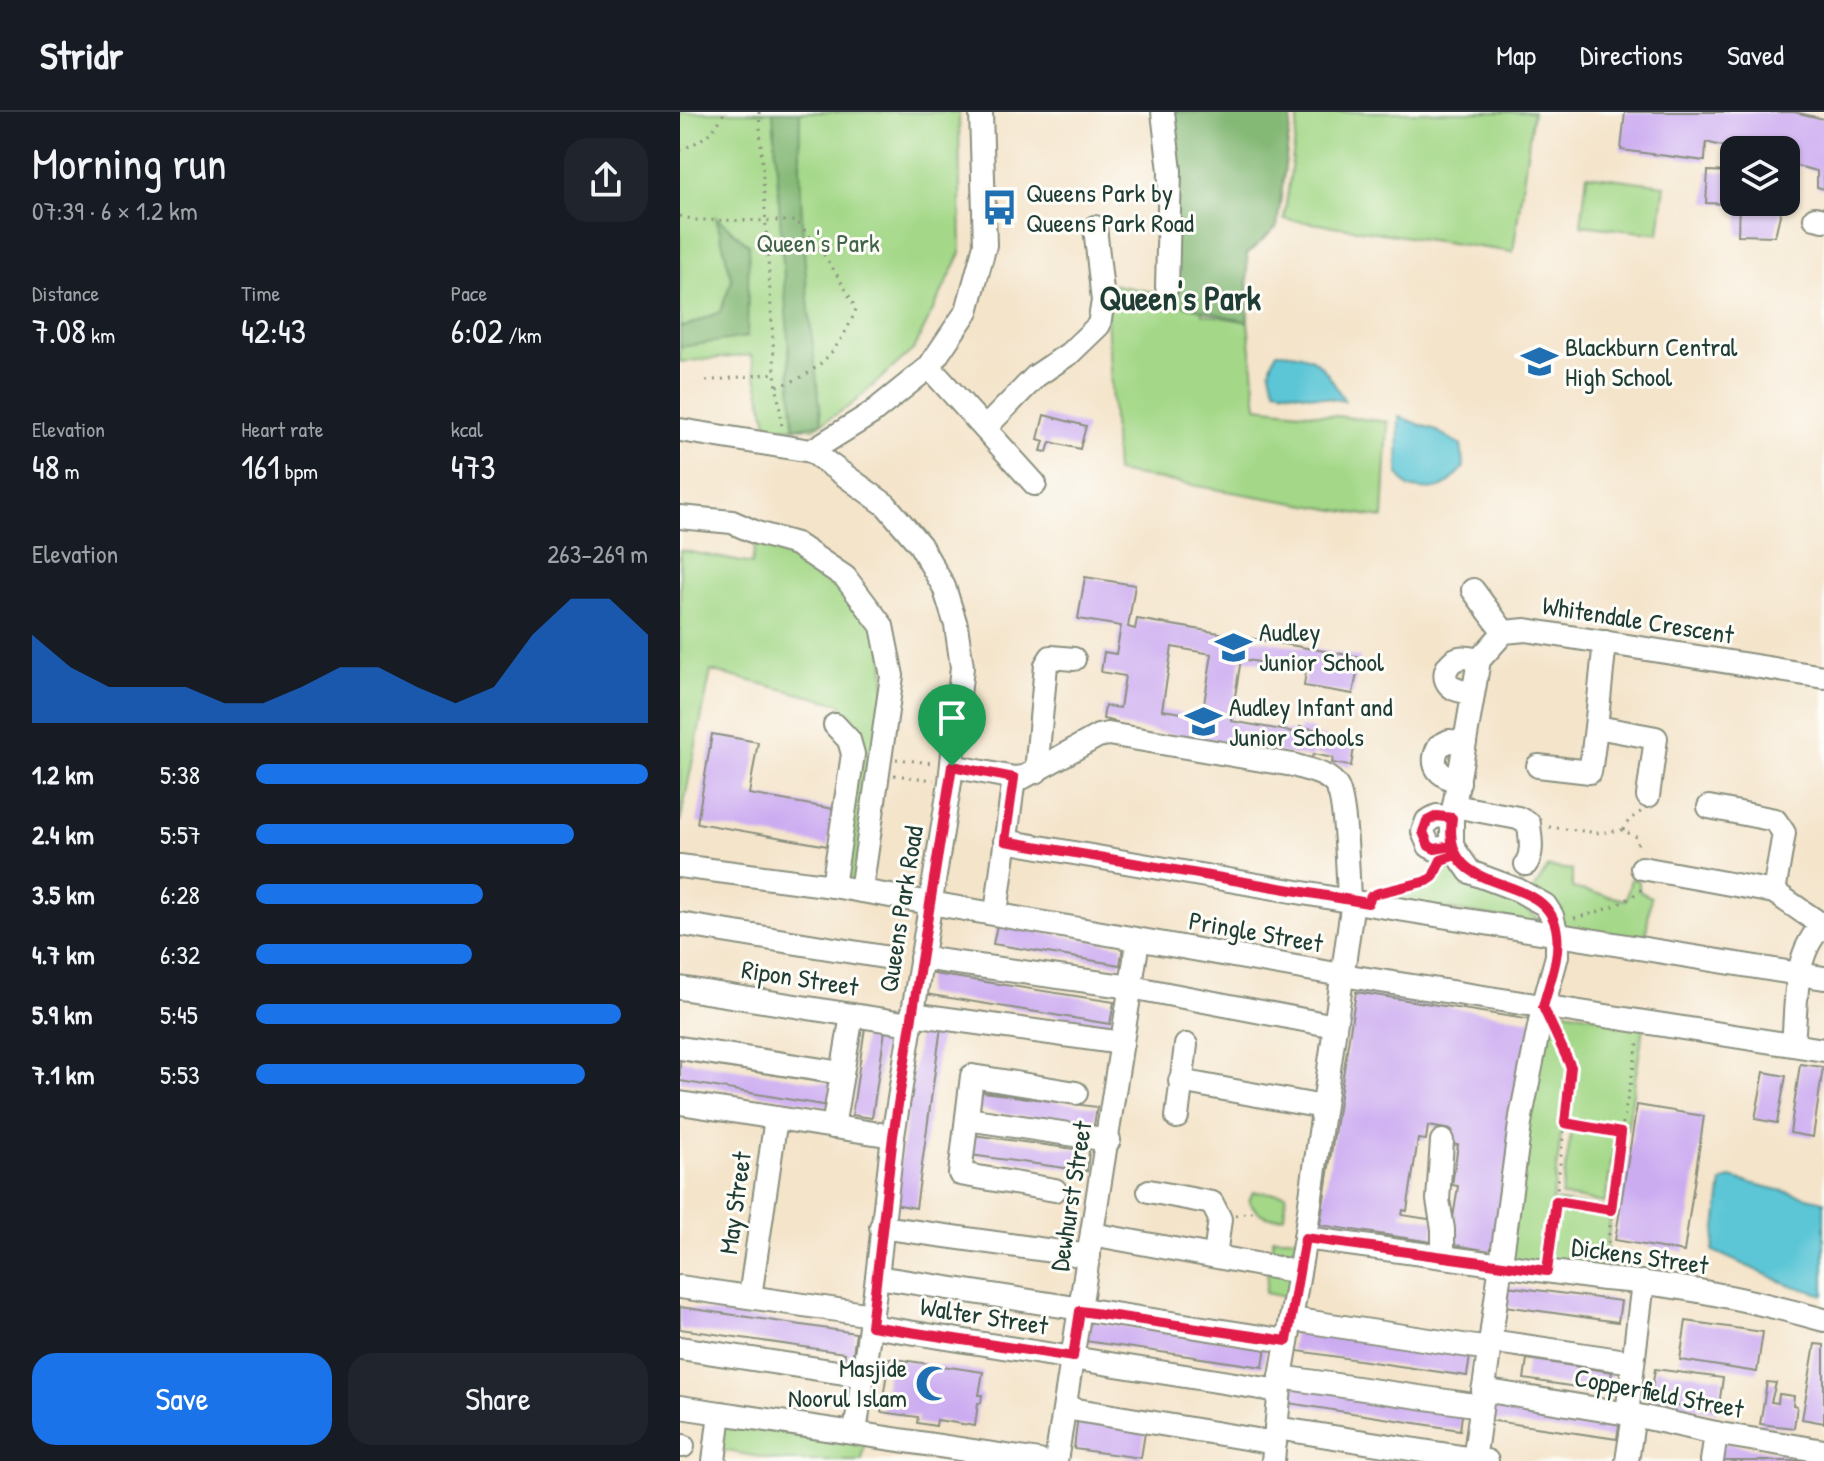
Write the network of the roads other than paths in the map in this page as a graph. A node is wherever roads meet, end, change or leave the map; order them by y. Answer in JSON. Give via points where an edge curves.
{"nodes":[{"id":1,"x":981,"y":112,"type":"edge"},
{"id":2,"x":1163,"y":112,"type":"edge"},
{"id":3,"x":1095,"y":227,"type":"dead end"},
{"id":4,"x":1167,"y":287,"type":"dead end"},
{"id":5,"x":929,"y":367,"type":"junction"},
{"id":6,"x":985,"y":428,"type":"junction"},
{"id":7,"x":680,"y":430,"type":"edge"},
{"id":8,"x":811,"y":451,"type":"junction"},
{"id":9,"x":1035,"y":484,"type":"dead end"},
{"id":10,"x":680,"y":517,"type":"edge"},
{"id":11,"x":1473,"y":590,"type":"dead end"},
{"id":12,"x":1504,"y":632,"type":"junction"},
{"id":13,"x":1605,"y":642,"type":"junction"},
{"id":14,"x":1074,"y":659,"type":"dead end"},
{"id":15,"x":1479,"y":660,"type":"junction"},
{"id":16,"x":1824,"y":677,"type":"edge"},
{"id":17,"x":1472,"y":693,"type":"junction"},
{"id":18,"x":835,"y":725,"type":"dead end"},
{"id":19,"x":1597,"y":727,"type":"junction"},
{"id":20,"x":1538,"y":766,"type":"dead end"},
{"id":21,"x":1036,"y":772,"type":"junction"},
{"id":22,"x":951,"y":774,"type":"junction"},
{"id":23,"x":1014,"y":778,"type":"junction"},
{"id":24,"x":1648,"y":796,"type":"road end"},
{"id":25,"x":1709,"y":807,"type":"dead end"},
{"id":26,"x":1453,"y":812,"type":"junction"},
{"id":27,"x":1005,"y":841,"type":"junction"},
{"id":28,"x":1526,"y":864,"type":"dead end"},
{"id":29,"x":680,"y":866,"type":"edge"},
{"id":30,"x":1647,"y":869,"type":"road end"},
{"id":31,"x":833,"y":886,"type":"junction"},
{"id":32,"x":861,"y":891,"type":"junction"},
{"id":33,"x":1774,"y":892,"type":"junction"},
{"id":34,"x":1351,"y":901,"type":"junction"},
{"id":35,"x":930,"y":903,"type":"junction"},
{"id":36,"x":996,"y":913,"type":"junction"},
{"id":37,"x":680,"y":924,"type":"edge"},
{"id":38,"x":1823,"y":924,"type":"edge"},
{"id":39,"x":1556,"y":928,"type":"junction"},
{"id":40,"x":1138,"y":940,"type":"junction"},
{"id":41,"x":884,"y":957,"type":"dead end"},
{"id":42,"x":921,"y":958,"type":"junction"},
{"id":43,"x":1799,"y":974,"type":"junction"},
{"id":44,"x":1342,"y":975,"type":"junction"},
{"id":45,"x":1824,"y":978,"type":"edge"},
{"id":46,"x":1131,"y":987,"type":"junction"},
{"id":47,"x":680,"y":988,"type":"edge"},
{"id":48,"x":1543,"y":1007,"type":"junction"},
{"id":49,"x":852,"y":1015,"type":"junction"},
{"id":50,"x":911,"y":1019,"type":"junction"},
{"id":51,"x":1335,"y":1026,"type":"junction"},
{"id":52,"x":1122,"y":1043,"type":"junction"},
{"id":53,"x":1793,"y":1044,"type":"junction"},
{"id":54,"x":1186,"y":1045,"type":"dead end"},
{"id":55,"x":680,"y":1048,"type":"edge"},
{"id":56,"x":1824,"y":1050,"type":"edge"},
{"id":57,"x":842,"y":1073,"type":"junction"},
{"id":58,"x":1180,"y":1081,"type":"junction"},
{"id":59,"x":1076,"y":1093,"type":"dead end"},
{"id":60,"x":680,"y":1103,"type":"edge"},
{"id":61,"x":1323,"y":1107,"type":"junction"},
{"id":62,"x":1177,"y":1117,"type":"dead end"},
{"id":63,"x":776,"y":1118,"type":"junction"},
{"id":64,"x":967,"y":1119,"type":"junction"},
{"id":65,"x":833,"y":1127,"type":"junction"},
{"id":66,"x":893,"y":1136,"type":"junction"},
{"id":67,"x":1109,"y":1140,"type":"junction"},
{"id":68,"x":1442,"y":1141,"type":"dead end"},
{"id":69,"x":1055,"y":1190,"type":"dead end"},
{"id":70,"x":1149,"y":1191,"type":"dead end"},
{"id":71,"x":881,"y":1227,"type":"junction"},
{"id":72,"x":1311,"y":1234,"type":"junction"},
{"id":73,"x":1091,"y":1245,"type":"junction"},
{"id":74,"x":1215,"y":1256,"type":"junction"},
{"id":75,"x":1443,"y":1256,"type":"junction"},
{"id":76,"x":1501,"y":1264,"type":"junction"},
{"id":77,"x":877,"y":1277,"type":"junction"},
{"id":78,"x":1298,"y":1278,"type":"junction"},
{"id":79,"x":1643,"y":1282,"type":"junction"},
{"id":80,"x":680,"y":1287,"type":"edge"},
{"id":81,"x":750,"y":1297,"type":"junction"},
{"id":82,"x":1080,"y":1311,"type":"junction"},
{"id":83,"x":1824,"y":1320,"type":"edge"},
{"id":84,"x":871,"y":1321,"type":"junction"},
{"id":85,"x":1289,"y":1330,"type":"junction"},
{"id":86,"x":1490,"y":1338,"type":"junction"},
{"id":87,"x":680,"y":1348,"type":"edge"},
{"id":88,"x":1073,"y":1357,"type":"junction"},
{"id":89,"x":1633,"y":1362,"type":"junction"},
{"id":90,"x":864,"y":1376,"type":"junction"},
{"id":91,"x":1280,"y":1384,"type":"junction"},
{"id":92,"x":1482,"y":1398,"type":"junction"},
{"id":93,"x":680,"y":1407,"type":"edge"},
{"id":94,"x":1065,"y":1408,"type":"junction"},
{"id":95,"x":720,"y":1413,"type":"junction"},
{"id":96,"x":1630,"y":1414,"type":"junction"},
{"id":97,"x":1705,"y":1430,"type":"junction"},
{"id":98,"x":855,"y":1433,"type":"junction"},
{"id":99,"x":1275,"y":1444,"type":"edge"},
{"id":100,"x":1824,"y":1451,"type":"edge"},
{"id":101,"x":1478,"y":1460,"type":"edge"},
{"id":102,"x":714,"y":1461,"type":"edge"},
{"id":103,"x":1039,"y":1461,"type":"edge"},
{"id":104,"x":1056,"y":1461,"type":"edge"},
{"id":105,"x":1627,"y":1461,"type":"edge"},
{"id":106,"x":1712,"y":1461,"type":"edge"}],
"edges":[{"from":1,"to":5,"type":"street","via":[[985,245],[967,311]]},
{"from":2,"to":4,"type":"street","via":[[1170,171]]},
{"from":3,"to":6,"type":"street","via":[[1103,301],[1099,325],[1036,376]]},
{"from":5,"to":6,"type":"street"},
{"from":5,"to":8,"type":"street","via":[[872,413]]},
{"from":6,"to":9,"type":"street"},
{"from":7,"to":8,"type":"street"},
{"from":8,"to":22,"type":"street","name":"Queens Park Road","via":[[886,505],[920,545],[944,587],[962,667]]},
{"from":10,"to":32,"type":"street","via":[[732,522],[796,544],[845,577],[882,626],[892,676]]},
{"from":11,"to":12,"type":"street"},
{"from":12,"to":13,"type":"street","name":"Whitendale Crescent","via":[[1526,630]]},
{"from":12,"to":15,"type":"street","name":"Whitendale Crescent"},
{"from":13,"to":16,"type":"street","name":"Whitendale Crescent"},
{"from":13,"to":19,"type":"street"},
{"from":14,"to":21,"type":"street","via":[[1051,657],[1046,665]]},
{"from":15,"to":17,"type":"street","name":"Whitendale Crescent"},
{"from":15,"to":17,"type":"street","via":[[1457,659],[1445,672],[1453,688]]},
{"from":17,"to":26,"type":"street","name":"Whitendale Crescent"},
{"from":18,"to":31,"type":"street","via":[[853,754]]},
{"from":19,"to":20,"type":"street","via":[[1590,772]]},
{"from":19,"to":24,"type":"street","via":[[1656,738]]},
{"from":21,"to":23,"type":"street"},
{"from":21,"to":34,"type":"street","via":[[1108,734],[1321,773],[1337,785],[1344,805]]},
{"from":22,"to":23,"type":"street"},
{"from":22,"to":35,"type":"street","name":"Queens Park Road"},
{"from":23,"to":27,"type":"street"},
{"from":25,"to":33,"type":"street","via":[[1775,820],[1784,833]]},
{"from":26,"to":28,"type":"street","via":[[1518,818],[1529,824]]},
{"from":26,"to":39,"type":"street","name":"Whitendale Crescent","via":[[1454,851],[1470,872],[1545,905]]},
{"from":27,"to":34,"type":"street"},
{"from":27,"to":36,"type":"street"},
{"from":29,"to":31,"type":"street","name":"Pringle Street"},
{"from":30,"to":33,"type":"street"},
{"from":31,"to":32,"type":"street","name":"Pringle Street"},
{"from":32,"to":35,"type":"street","name":"Pringle Street"},
{"from":33,"to":38,"type":"street"},
{"from":34,"to":39,"type":"street"},
{"from":34,"to":44,"type":"street"},
{"from":35,"to":36,"type":"street","name":"Pringle Street"},
{"from":35,"to":42,"type":"street","name":"Queens Park Road"},
{"from":36,"to":40,"type":"street","name":"Pringle Street"},
{"from":37,"to":41,"type":"street"},
{"from":38,"to":43,"type":"street","via":[[1812,935]]},
{"from":39,"to":43,"type":"street"},
{"from":39,"to":48,"type":"street","via":[[1557,956]]},
{"from":40,"to":44,"type":"street","name":"Pringle Street"},
{"from":40,"to":46,"type":"street","name":"Dewhurst Street"},
{"from":42,"to":46,"type":"street"},
{"from":42,"to":50,"type":"street","name":"Queens Park Road"},
{"from":43,"to":45,"type":"street"},
{"from":43,"to":53,"type":"street"},
{"from":44,"to":48,"type":"street","name":"Pringle Street"},
{"from":44,"to":51,"type":"street"},
{"from":46,"to":51,"type":"street"},
{"from":46,"to":52,"type":"street","name":"Dewhurst Street"},
{"from":47,"to":49,"type":"street","name":"Ripon Street"},
{"from":48,"to":53,"type":"street","name":"Pringle Street"},
{"from":48,"to":76,"type":"street"},
{"from":49,"to":50,"type":"street","name":"Ripon Street"},
{"from":49,"to":57,"type":"street"},
{"from":50,"to":52,"type":"street","name":"Ripon Street"},
{"from":50,"to":66,"type":"street","name":"Queens Park Road"},
{"from":51,"to":61,"type":"street"},
{"from":52,"to":67,"type":"street","name":"Dewhurst Street"},
{"from":53,"to":56,"type":"street","name":"Pringle Street"},
{"from":54,"to":58,"type":"street"},
{"from":55,"to":57,"type":"street"},
{"from":57,"to":65,"type":"street"},
{"from":58,"to":61,"type":"street"},
{"from":58,"to":62,"type":"street"},
{"from":59,"to":64,"type":"street","via":[[972,1076]]},
{"from":60,"to":63,"type":"street"},
{"from":61,"to":72,"type":"street"},
{"from":63,"to":65,"type":"street"},
{"from":63,"to":81,"type":"street","name":"May Street"},
{"from":64,"to":67,"type":"street"},
{"from":64,"to":69,"type":"street","via":[[960,1174]]},
{"from":65,"to":66,"type":"street"},
{"from":66,"to":71,"type":"street","name":"Queens Park Road"},
{"from":67,"to":73,"type":"street","name":"Dewhurst Street"},
{"from":68,"to":75,"type":"street","via":[[1438,1200]]},
{"from":70,"to":74,"type":"street","via":[[1212,1203],[1220,1219]]},
{"from":71,"to":73,"type":"street"},
{"from":71,"to":77,"type":"street","name":"Queens Park Road"},
{"from":72,"to":75,"type":"street","name":"Dickens Street"},
{"from":72,"to":78,"type":"street"},
{"from":73,"to":74,"type":"street"},
{"from":73,"to":82,"type":"street","name":"Dewhurst Street"},
{"from":74,"to":78,"type":"street","via":[[1268,1265]]},
{"from":75,"to":76,"type":"street","name":"Dickens Street"},
{"from":76,"to":79,"type":"street","name":"Dickens Street"},
{"from":76,"to":86,"type":"street"},
{"from":77,"to":82,"type":"street"},
{"from":77,"to":84,"type":"street","name":"Queens Park Road"},
{"from":78,"to":85,"type":"street"},
{"from":79,"to":83,"type":"street","name":"Dickens Street","via":[[1748,1299]]},
{"from":79,"to":89,"type":"street"},
{"from":80,"to":81,"type":"street","name":"Walter Street"},
{"from":81,"to":84,"type":"street","name":"Walter Street"},
{"from":82,"to":85,"type":"street"},
{"from":82,"to":88,"type":"street","name":"Dewhurst Street"},
{"from":84,"to":88,"type":"street","name":"Walter Street"},
{"from":84,"to":90,"type":"street","name":"Queens Park Road"},
{"from":85,"to":86,"type":"street"},
{"from":85,"to":91,"type":"street"},
{"from":86,"to":89,"type":"street"},
{"from":86,"to":92,"type":"street"},
{"from":87,"to":90,"type":"street"},
{"from":88,"to":91,"type":"street","name":"Walter Street"},
{"from":88,"to":94,"type":"street","name":"Dewhurst Street"},
{"from":89,"to":96,"type":"street"},
{"from":90,"to":98,"type":"street","name":"Queens Park Road"},
{"from":91,"to":92,"type":"street","name":"Walter Street"},
{"from":91,"to":99,"type":"street"},
{"from":92,"to":96,"type":"street","name":"Copperfield Street"},
{"from":92,"to":101,"type":"street"},
{"from":93,"to":95,"type":"street"},
{"from":94,"to":99,"type":"street"},
{"from":94,"to":104,"type":"street","name":"Dewhurst Street"},
{"from":95,"to":98,"type":"street"},
{"from":95,"to":102,"type":"street"},
{"from":96,"to":97,"type":"street","name":"Copperfield Street"},
{"from":96,"to":105,"type":"street"},
{"from":97,"to":100,"type":"street","name":"Copperfield Street"},
{"from":97,"to":106,"type":"street"},
{"from":98,"to":103,"type":"street"},
{"from":99,"to":101,"type":"street"}]}
